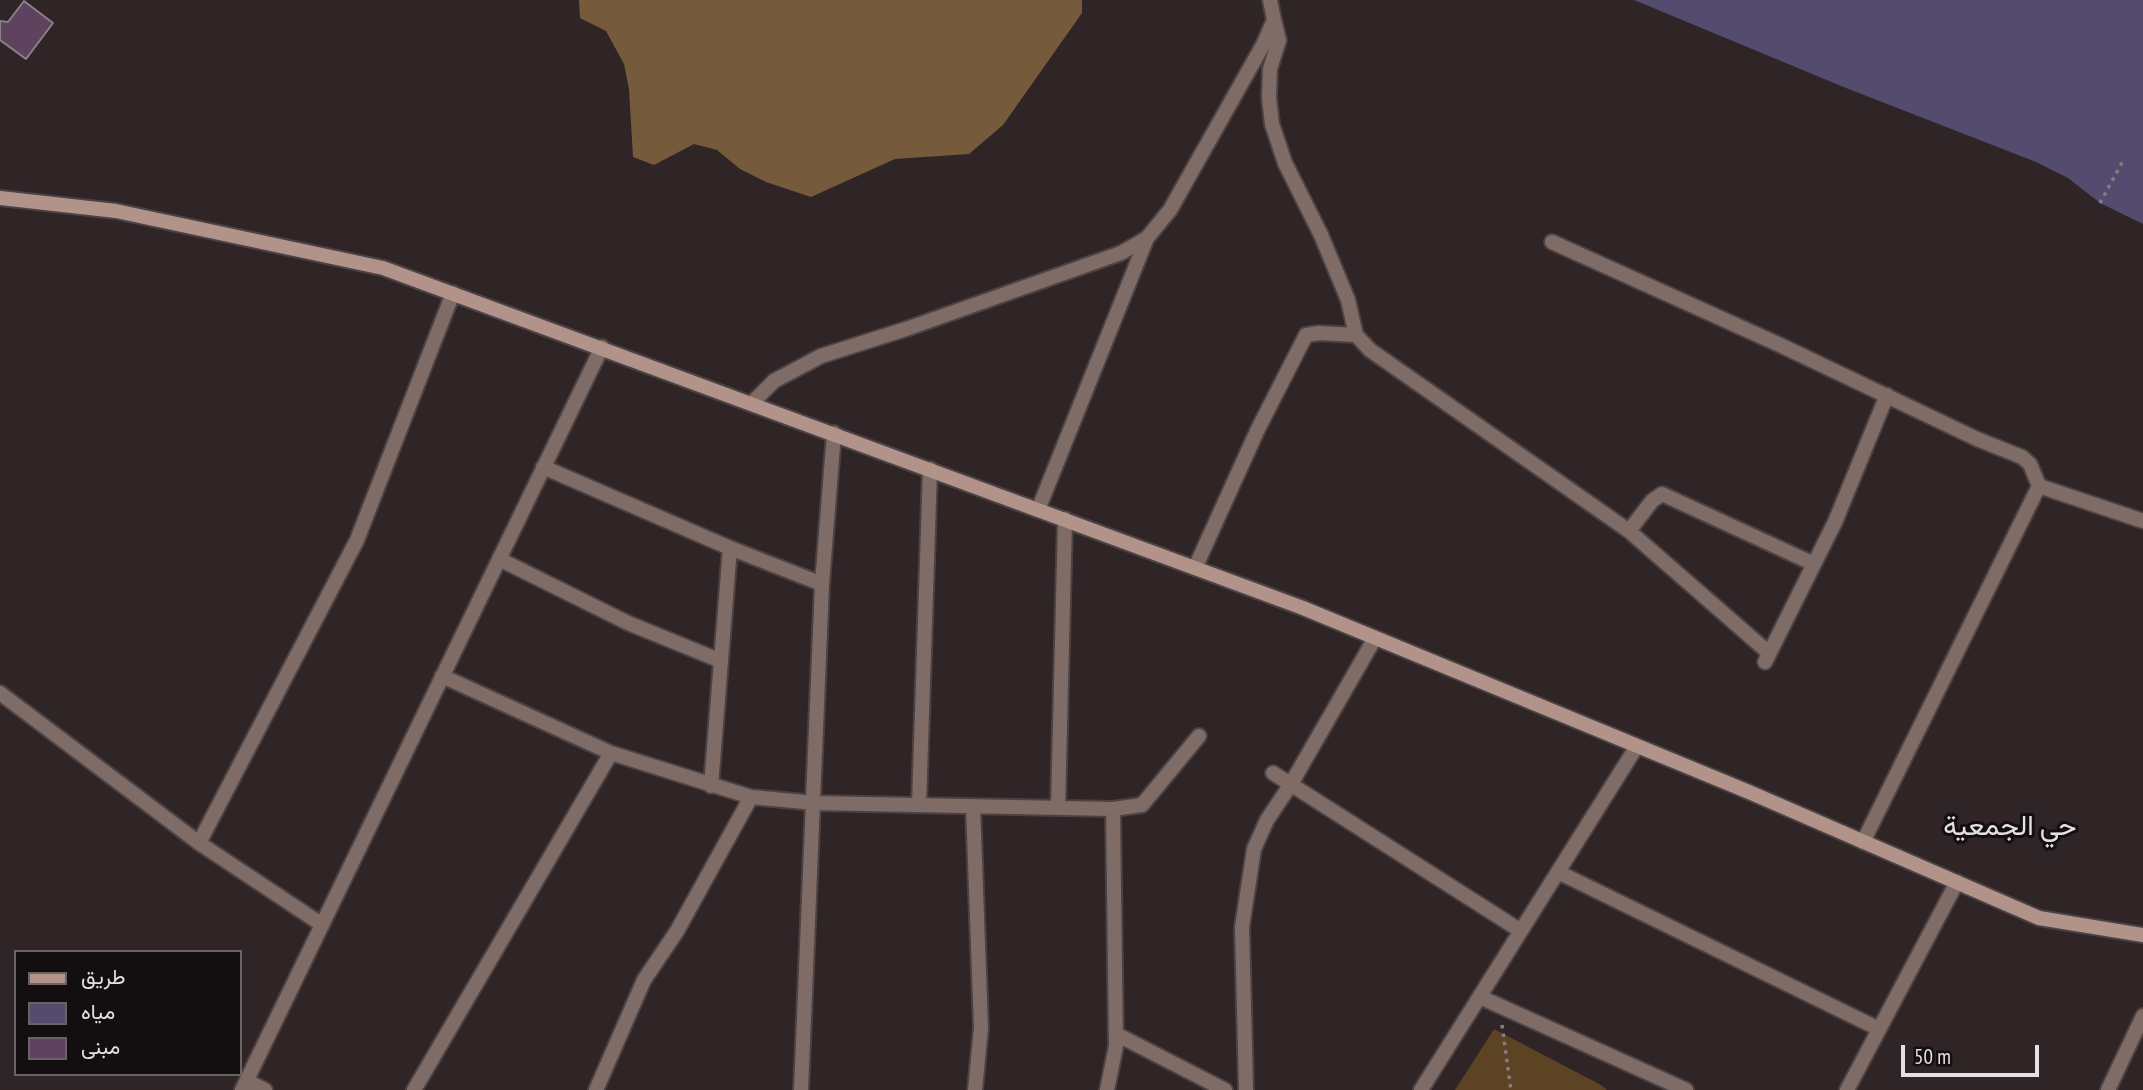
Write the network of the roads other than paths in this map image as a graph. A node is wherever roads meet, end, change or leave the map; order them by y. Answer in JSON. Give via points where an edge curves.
{"nodes":[{"id":1,"x":1270,"y":0,"type":"edge"},
{"id":2,"x":1275,"y":20,"type":"junction"},
{"id":3,"x":0,"y":198,"type":"edge"},
{"id":4,"x":1147,"y":238,"type":"junction"},
{"id":5,"x":1552,"y":242,"type":"dead end"},
{"id":6,"x":453,"y":293,"type":"junction"},
{"id":7,"x":1356,"y":335,"type":"junction"},
{"id":8,"x":602,"y":347,"type":"junction"},
{"id":9,"x":1887,"y":395,"type":"junction"},
{"id":10,"x":752,"y":402,"type":"junction"},
{"id":11,"x":834,"y":433,"type":"junction"},
{"id":12,"x":543,"y":467,"type":"junction"},
{"id":13,"x":930,"y":469,"type":"junction"},
{"id":14,"x":2039,"y":486,"type":"junction"},
{"id":15,"x":1038,"y":510,"type":"junction"},
{"id":16,"x":1065,"y":519,"type":"junction"},
{"id":17,"x":2143,"y":521,"type":"edge"},
{"id":18,"x":1629,"y":531,"type":"junction"},
{"id":19,"x":730,"y":548,"type":"junction"},
{"id":20,"x":499,"y":559,"type":"junction"},
{"id":21,"x":1814,"y":564,"type":"junction"},
{"id":22,"x":1195,"y":568,"type":"junction"},
{"id":23,"x":822,"y":584,"type":"junction"},
{"id":24,"x":1375,"y":638,"type":"junction"},
{"id":25,"x":721,"y":661,"type":"junction"},
{"id":26,"x":442,"y":676,"type":"junction"},
{"id":27,"x":0,"y":693,"type":"edge"},
{"id":28,"x":1199,"y":736,"type":"dead end"},
{"id":29,"x":1637,"y":746,"type":"junction"},
{"id":30,"x":611,"y":753,"type":"junction"},
{"id":31,"x":1273,"y":773,"type":"dead end"},
{"id":32,"x":1291,"y":784,"type":"junction"},
{"id":33,"x":711,"y":786,"type":"junction"},
{"id":34,"x":751,"y":797,"type":"junction"},
{"id":35,"x":815,"y":803,"type":"junction"},
{"id":36,"x":919,"y":805,"type":"junction"},
{"id":37,"x":973,"y":806,"type":"junction"},
{"id":38,"x":1058,"y":808,"type":"junction"},
{"id":39,"x":1113,"y":808,"type":"junction"},
{"id":40,"x":1863,"y":842,"type":"junction"},
{"id":41,"x":199,"y":843,"type":"junction"},
{"id":42,"x":1558,"y":873,"type":"junction"},
{"id":43,"x":1957,"y":882,"type":"junction"},
{"id":44,"x":321,"y":924,"type":"junction"},
{"id":45,"x":1521,"y":931,"type":"junction"},
{"id":46,"x":2143,"y":935,"type":"edge"},
{"id":47,"x":1480,"y":997,"type":"junction"},
{"id":48,"x":2143,"y":1016,"type":"edge"},
{"id":49,"x":1879,"y":1029,"type":"junction"},
{"id":50,"x":1116,"y":1034,"type":"junction"},
{"id":51,"x":244,"y":1085,"type":"edge"},
{"id":52,"x":265,"y":1090,"type":"edge"},
{"id":53,"x":414,"y":1090,"type":"edge"},
{"id":54,"x":596,"y":1090,"type":"edge"},
{"id":55,"x":801,"y":1090,"type":"edge"},
{"id":56,"x":975,"y":1090,"type":"edge"},
{"id":57,"x":1107,"y":1090,"type":"edge"},
{"id":58,"x":1225,"y":1090,"type":"edge"},
{"id":59,"x":1246,"y":1090,"type":"edge"},
{"id":60,"x":1421,"y":1090,"type":"edge"},
{"id":61,"x":1686,"y":1090,"type":"edge"},
{"id":62,"x":1847,"y":1090,"type":"edge"},
{"id":63,"x":2108,"y":1090,"type":"edge"}],
"edges":[{"from":1,"to":2,"type":"street"},
{"from":2,"to":4,"type":"street","via":[[1170,210]]},
{"from":2,"to":7,"type":"street","via":[[1279,40],[1270,69],[1272,124],[1342,287]]},
{"from":3,"to":6,"type":"street","via":[[129,213],[383,268]]},
{"from":4,"to":10,"type":"street","via":[[1121,253],[821,356],[774,380]]},
{"from":4,"to":15,"type":"street"},
{"from":5,"to":9,"type":"street"},
{"from":6,"to":8,"type":"street"},
{"from":6,"to":41,"type":"street","via":[[357,540]]},
{"from":7,"to":18,"type":"street","via":[[1370,350]]},
{"from":7,"to":22,"type":"street","via":[[1306,335]]},
{"from":8,"to":10,"type":"street"},
{"from":8,"to":12,"type":"street"},
{"from":9,"to":14,"type":"street","via":[[2022,457]]},
{"from":9,"to":21,"type":"street"},
{"from":10,"to":11,"type":"street"},
{"from":11,"to":13,"type":"street"},
{"from":11,"to":23,"type":"street"},
{"from":12,"to":19,"type":"street"},
{"from":12,"to":20,"type":"street"},
{"from":13,"to":15,"type":"street"},
{"from":13,"to":36,"type":"street"},
{"from":14,"to":17,"type":"street"},
{"from":14,"to":40,"type":"street"},
{"from":15,"to":16,"type":"street"},
{"from":16,"to":22,"type":"street"},
{"from":16,"to":38,"type":"street"},
{"from":18,"to":21,"type":"street","via":[[1662,494]]},
{"from":18,"to":21,"type":"street","via":[[1767,657]]},
{"from":19,"to":23,"type":"street"},
{"from":19,"to":25,"type":"street"},
{"from":20,"to":25,"type":"street","via":[[628,623]]},
{"from":20,"to":26,"type":"street"},
{"from":22,"to":24,"type":"street"},
{"from":23,"to":35,"type":"street"},
{"from":24,"to":29,"type":"street"},
{"from":24,"to":32,"type":"street"},
{"from":25,"to":33,"type":"street"},
{"from":26,"to":30,"type":"street"},
{"from":26,"to":44,"type":"street"},
{"from":27,"to":41,"type":"street"},
{"from":28,"to":39,"type":"street","via":[[1142,805]]},
{"from":29,"to":40,"type":"street"},
{"from":29,"to":42,"type":"street"},
{"from":30,"to":33,"type":"street"},
{"from":30,"to":53,"type":"street"},
{"from":31,"to":32,"type":"street"},
{"from":32,"to":45,"type":"street"},
{"from":32,"to":59,"type":"street","via":[[1267,820],[1255,849],[1242,927]]},
{"from":33,"to":34,"type":"street"},
{"from":34,"to":35,"type":"street"},
{"from":34,"to":54,"type":"street","via":[[677,931],[644,980]]},
{"from":35,"to":36,"type":"street"},
{"from":35,"to":55,"type":"street"},
{"from":36,"to":37,"type":"street"},
{"from":37,"to":38,"type":"street"},
{"from":37,"to":56,"type":"street","via":[[981,1028]]},
{"from":38,"to":39,"type":"street"},
{"from":39,"to":50,"type":"street"},
{"from":40,"to":43,"type":"street"},
{"from":41,"to":44,"type":"street"},
{"from":42,"to":45,"type":"street"},
{"from":42,"to":49,"type":"street"},
{"from":43,"to":46,"type":"street","via":[[2039,918]]},
{"from":43,"to":49,"type":"street"},
{"from":44,"to":51,"type":"street"},
{"from":45,"to":47,"type":"street"},
{"from":47,"to":60,"type":"street"},
{"from":47,"to":61,"type":"street"},
{"from":48,"to":63,"type":"street"},
{"from":49,"to":62,"type":"street"},
{"from":50,"to":57,"type":"street"},
{"from":50,"to":58,"type":"street"},
{"from":51,"to":52,"type":"street"}]}
